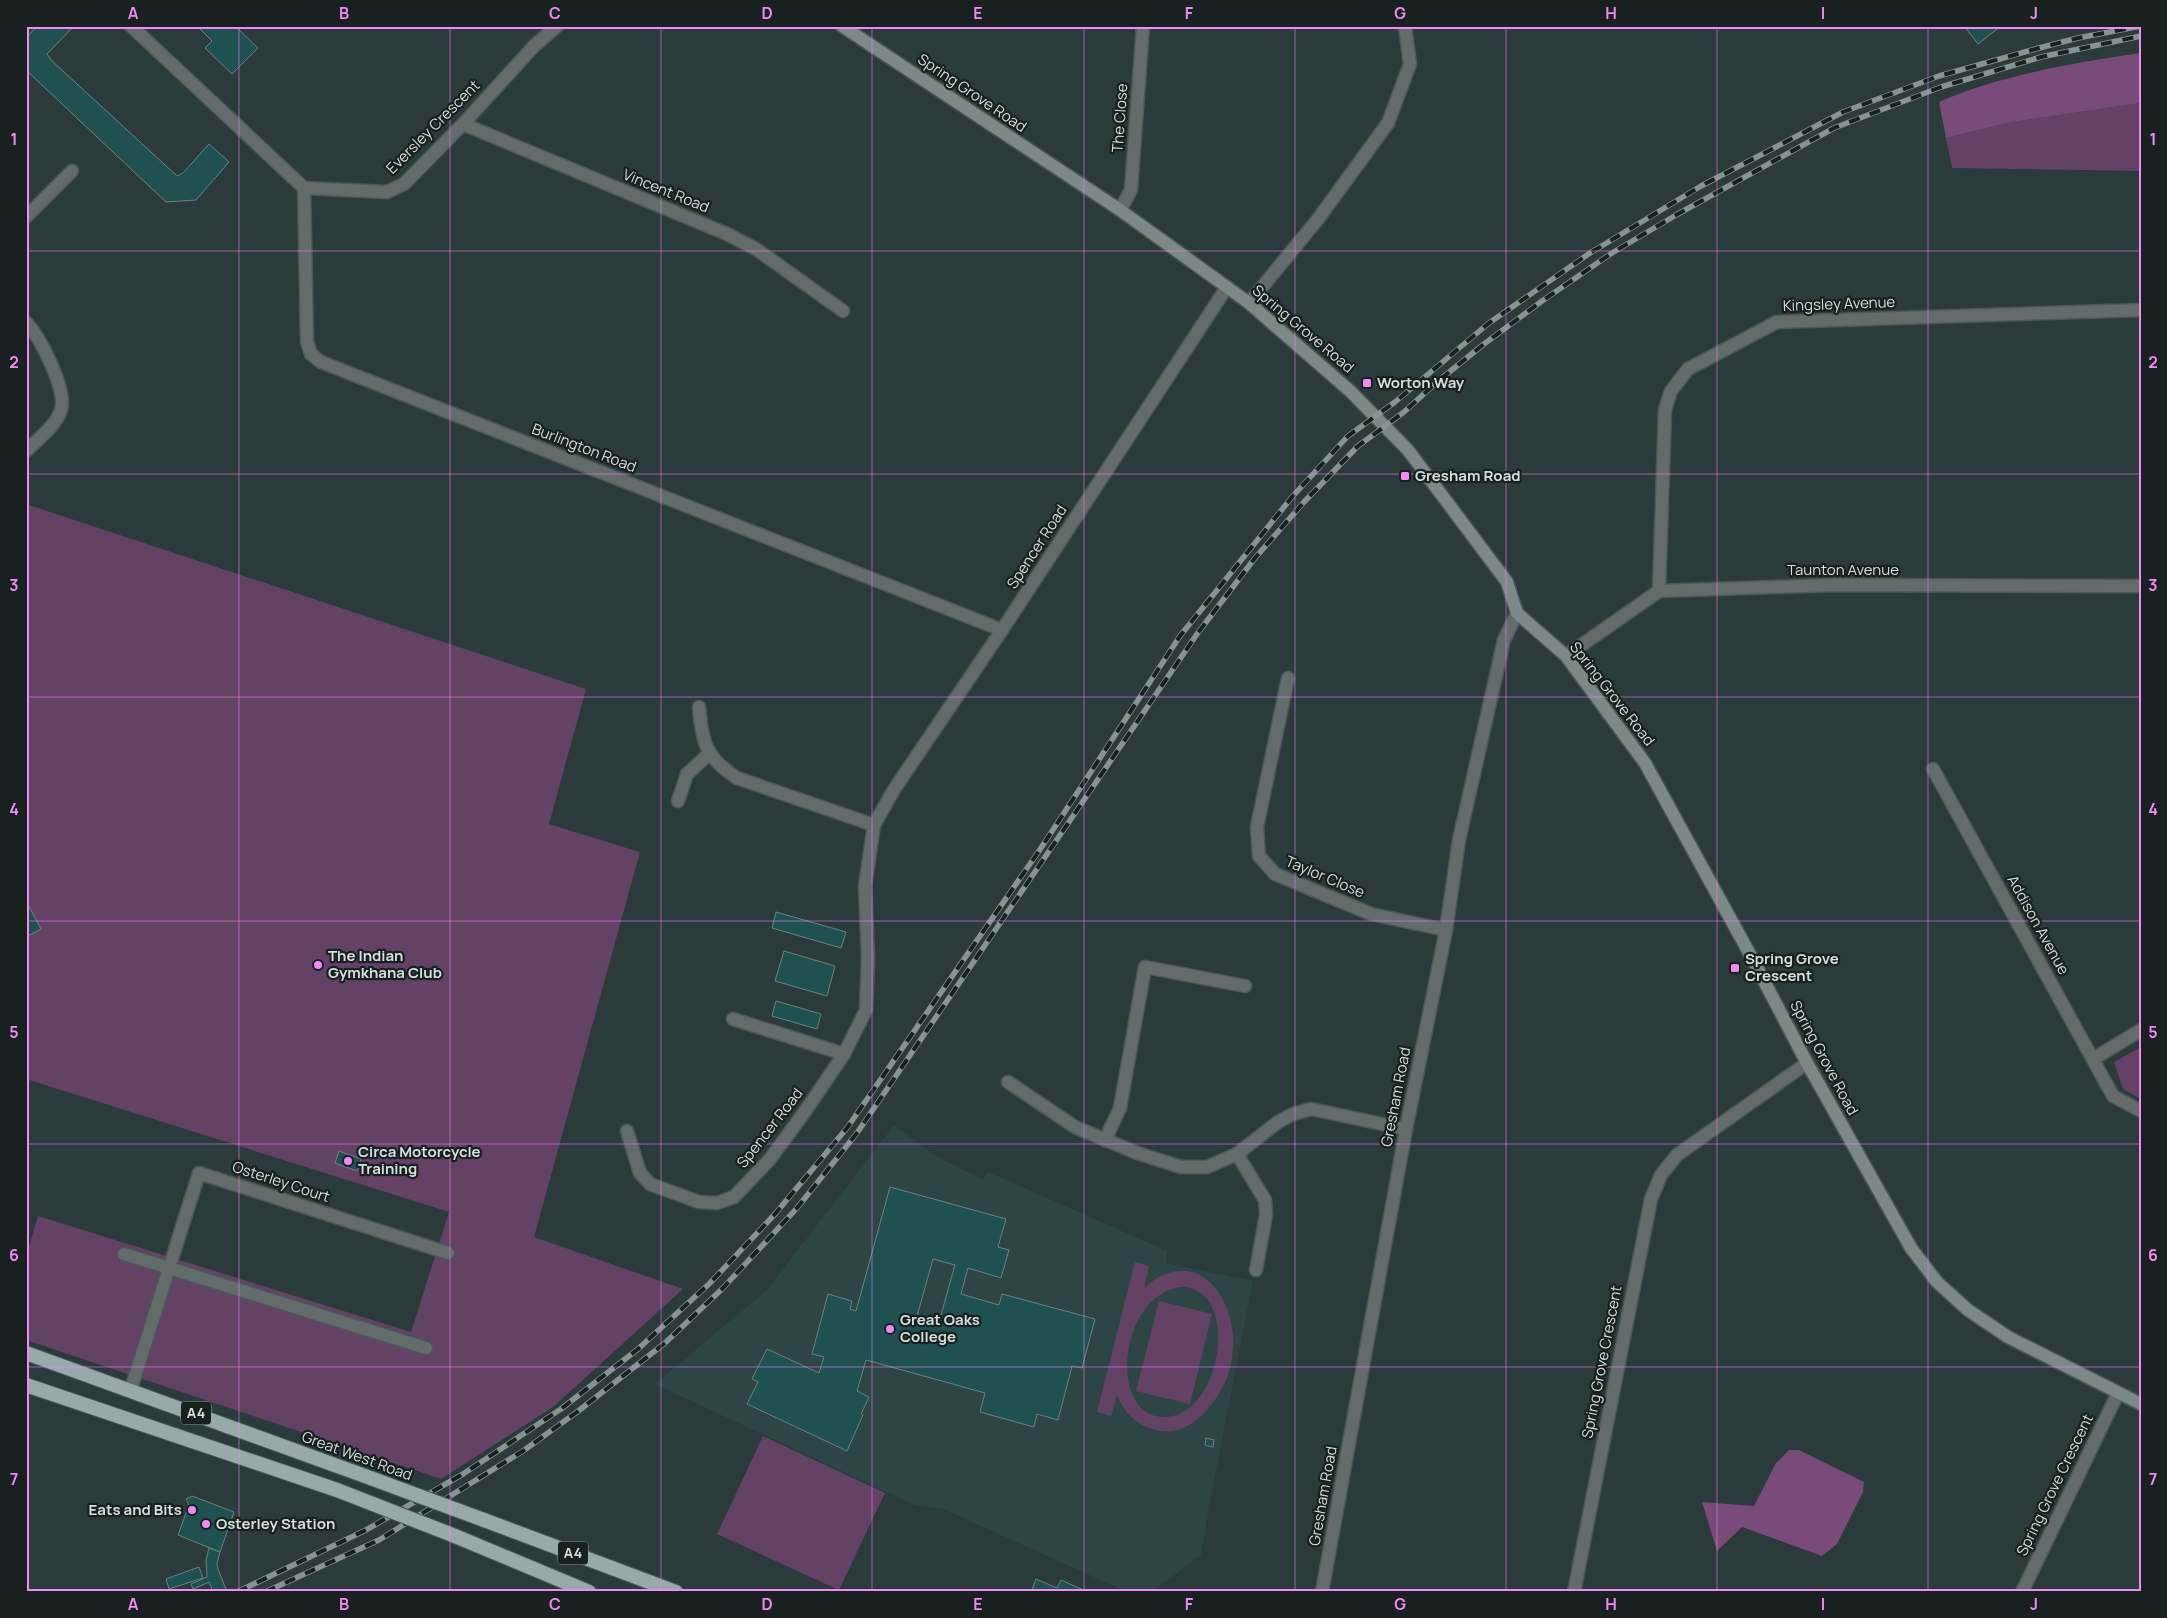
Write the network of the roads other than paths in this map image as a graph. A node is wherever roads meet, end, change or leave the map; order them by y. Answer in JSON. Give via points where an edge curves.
{"nodes":[{"id":1,"x":131,"y":26,"type":"edge"},
{"id":2,"x":557,"y":26,"type":"edge"},
{"id":3,"x":842,"y":26,"type":"edge"},
{"id":4,"x":1142,"y":26,"type":"edge"},
{"id":5,"x":1405,"y":26,"type":"edge"},
{"id":6,"x":857,"y":30,"type":"edge"},
{"id":7,"x":463,"y":124,"type":"junction"},
{"id":8,"x":72,"y":171,"type":"dead end"},
{"id":9,"x":304,"y":188,"type":"junction"},
{"id":10,"x":1120,"y":210,"type":"junction"},
{"id":11,"x":26,"y":217,"type":"edge"},
{"id":12,"x":1227,"y":287,"type":"junction"},
{"id":13,"x":1249,"y":303,"type":"junction"},
{"id":14,"x":2141,"y":310,"type":"edge"},
{"id":15,"x":843,"y":311,"type":"dead end"},
{"id":16,"x":26,"y":322,"type":"edge"},
{"id":17,"x":26,"y":451,"type":"edge"},
{"id":18,"x":2141,"y":586,"type":"edge"},
{"id":19,"x":1659,"y":590,"type":"junction"},
{"id":20,"x":1517,"y":613,"type":"junction"},
{"id":21,"x":1002,"y":630,"type":"junction"},
{"id":22,"x":1566,"y":656,"type":"junction"},
{"id":23,"x":1288,"y":678,"type":"dead end"},
{"id":24,"x":699,"y":707,"type":"dead end"},
{"id":25,"x":709,"y":754,"type":"junction"},
{"id":26,"x":1933,"y":769,"type":"dead end"},
{"id":27,"x":678,"y":801,"type":"dead end"},
{"id":28,"x":874,"y":825,"type":"junction"},
{"id":29,"x":1446,"y":930,"type":"junction"},
{"id":30,"x":1245,"y":986,"type":"dead end"},
{"id":31,"x":733,"y":1019,"type":"dead end"},
{"id":32,"x":2141,"y":1030,"type":"edge"},
{"id":33,"x":844,"y":1054,"type":"junction"},
{"id":34,"x":2093,"y":1058,"type":"junction"},
{"id":35,"x":1807,"y":1063,"type":"junction"},
{"id":36,"x":1008,"y":1082,"type":"dead end"},
{"id":37,"x":2141,"y":1111,"type":"edge"},
{"id":38,"x":1406,"y":1129,"type":"junction"},
{"id":39,"x":627,"y":1131,"type":"dead end"},
{"id":40,"x":1106,"y":1140,"type":"junction"},
{"id":41,"x":1236,"y":1154,"type":"junction"},
{"id":42,"x":124,"y":1254,"type":"dead end"},
{"id":43,"x":448,"y":1254,"type":"dead end"},
{"id":44,"x":169,"y":1268,"type":"junction"},
{"id":45,"x":1256,"y":1270,"type":"dead end"},
{"id":46,"x":426,"y":1348,"type":"dead end"},
{"id":47,"x":26,"y":1352,"type":"edge"},
{"id":48,"x":26,"y":1385,"type":"edge"},
{"id":49,"x":131,"y":1389,"type":"junction"},
{"id":50,"x":2118,"y":1393,"type":"junction"},
{"id":51,"x":2141,"y":1404,"type":"edge"},
{"id":52,"x":589,"y":1592,"type":"edge"},
{"id":53,"x":676,"y":1592,"type":"edge"},
{"id":54,"x":1322,"y":1592,"type":"edge"},
{"id":55,"x":1574,"y":1592,"type":"edge"},
{"id":56,"x":2022,"y":1592,"type":"edge"}],
"edges":[{"from":1,"to":9,"type":"street"},
{"from":2,"to":7,"type":"street","name":"Eversley Crescent","via":[[534,46]]},
{"from":3,"to":6,"type":"main road","name":"Spring Grove Road"},
{"from":4,"to":10,"type":"street","name":"The Close","via":[[1131,190]]},
{"from":5,"to":13,"type":"street","via":[[1410,64],[1388,123],[1318,219]]},
{"from":6,"to":10,"type":"main road","name":"Spring Grove Road"},
{"from":7,"to":9,"type":"street","name":"Eversley Crescent","via":[[404,184],[387,192]]},
{"from":7,"to":15,"type":"street","name":"Vincent Road","via":[[756,248]]},
{"from":8,"to":11,"type":"street"},
{"from":9,"to":21,"type":"street","name":"Burlington Road","via":[[307,342],[311,354],[322,362]]},
{"from":10,"to":12,"type":"main road","name":"Spring Grove Road"},
{"from":12,"to":13,"type":"main road","name":"Spring Grove Road"},
{"from":12,"to":21,"type":"street","name":"Spencer Road"},
{"from":13,"to":20,"type":"main road","name":"Spring Grove Road","via":[[1350,391],[1408,450],[1507,582]]},
{"from":14,"to":19,"type":"street","name":"Kingsley Avenue","via":[[1777,322],[1688,369],[1671,391],[1665,410]]},
{"from":16,"to":17,"type":"street","via":[[33,328],[54,371],[62,401],[56,421]]},
{"from":18,"to":19,"type":"street","name":"Taunton Avenue","via":[[1834,585]]},
{"from":19,"to":22,"type":"street"},
{"from":20,"to":22,"type":"main road","name":"Spring Grove Road"},
{"from":20,"to":29,"type":"street","name":"Gresham Road","via":[[1504,640],[1459,840]]},
{"from":21,"to":28,"type":"street","name":"Spencer Road","via":[[895,788]]},
{"from":22,"to":35,"type":"main road","name":"Spring Grove Road","via":[[1645,764]]},
{"from":23,"to":29,"type":"street","name":"Taylor Close","via":[[1257,826],[1258,856],[1275,874],[1371,914]]},
{"from":24,"to":25,"type":"street"},
{"from":25,"to":27,"type":"street","via":[[687,774]]},
{"from":25,"to":28,"type":"street","via":[[737,778]]},
{"from":26,"to":34,"type":"street","name":"Addison Avenue"},
{"from":28,"to":33,"type":"street","name":"Spencer Road","via":[[865,886],[866,1010]]},
{"from":29,"to":38,"type":"street","name":"Gresham Road"},
{"from":30,"to":40,"type":"street","via":[[1145,968],[1120,1108]]},
{"from":31,"to":33,"type":"street"},
{"from":32,"to":34,"type":"street"},
{"from":33,"to":39,"type":"street","name":"Spencer Road","via":[[770,1159],[734,1197],[716,1203],[699,1202],[650,1184],[640,1174]]},
{"from":34,"to":37,"type":"street","name":"Addison Avenue","via":[[2113,1096]]},
{"from":35,"to":50,"type":"main road","name":"Spring Grove Road","via":[[1911,1248],[1937,1282],[1968,1310],[2008,1337]]},
{"from":35,"to":55,"type":"street","name":"Spring Grove Crescent","via":[[1677,1156],[1660,1175],[1651,1199]]},
{"from":36,"to":40,"type":"street","via":[[1075,1127]]},
{"from":38,"to":41,"type":"street","via":[[1311,1109],[1278,1122]]},
{"from":38,"to":54,"type":"street","name":"Gresham Road"},
{"from":40,"to":41,"type":"street","via":[[1137,1154],[1181,1167],[1207,1167]]},
{"from":41,"to":45,"type":"street","via":[[1264,1200],[1266,1215]]},
{"from":42,"to":44,"type":"street"},
{"from":43,"to":44,"type":"street","name":"Osterley Court","via":[[199,1173]]},
{"from":44,"to":46,"type":"street"},
{"from":44,"to":49,"type":"street","name":"Osterley Court"},
{"from":47,"to":49,"type":"highway","name":"Great West Road","number":"A4"},
{"from":48,"to":52,"type":"highway","number":"A4","bridge":true,"via":[[337,1490]]},
{"from":49,"to":53,"type":"highway","name":"Great West Road","number":"A4","bridge":true},
{"from":50,"to":51,"type":"main road","name":"Spring Grove Road"},
{"from":50,"to":56,"type":"street","name":"Spring Grove Crescent"}]}
